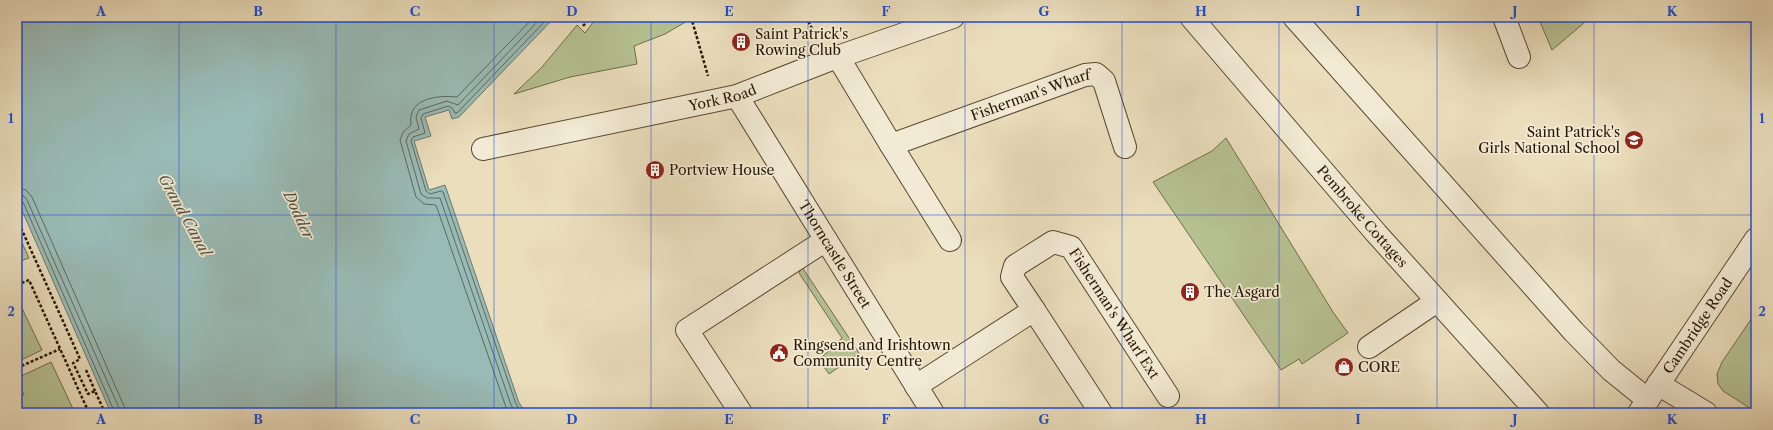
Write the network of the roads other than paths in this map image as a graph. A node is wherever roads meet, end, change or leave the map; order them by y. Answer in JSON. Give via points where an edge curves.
{"nodes":[{"id":1,"x":954,"y":17,"type":"edge"},
{"id":2,"x":1191,"y":17,"type":"edge"},
{"id":3,"x":1294,"y":17,"type":"edge"},
{"id":4,"x":1504,"y":17,"type":"edge"},
{"id":5,"x":838,"y":57,"type":"junction"},
{"id":6,"x":1519,"y":57,"type":"dead end"},
{"id":7,"x":737,"y":96,"type":"junction"},
{"id":8,"x":891,"y":145,"type":"junction"},
{"id":9,"x":1124,"y":148,"type":"dead end"},
{"id":10,"x":484,"y":149,"type":"dead end"},
{"id":11,"x":1756,"y":239,"type":"edge"},
{"id":12,"x":826,"y":240,"type":"junction"},
{"id":13,"x":950,"y":240,"type":"dead end"},
{"id":14,"x":1437,"y":301,"type":"junction"},
{"id":15,"x":1034,"y":310,"type":"junction"},
{"id":16,"x":1369,"y":347,"type":"dead end"},
{"id":17,"x":916,"y":386,"type":"junction"},
{"id":18,"x":1168,"y":396,"type":"dead end"},
{"id":19,"x":1649,"y":399,"type":"edge"},
{"id":20,"x":741,"y":413,"type":"edge"},
{"id":21,"x":933,"y":413,"type":"edge"},
{"id":22,"x":1101,"y":413,"type":"edge"},
{"id":23,"x":1538,"y":413,"type":"edge"},
{"id":24,"x":1706,"y":413,"type":"edge"}],
"edges":[{"from":1,"to":5,"type":"street","name":"York Road"},
{"from":2,"to":14,"type":"street","name":"Pembroke Cottages"},
{"from":3,"to":19,"type":"street","via":[[1574,332],[1611,370]]},
{"from":4,"to":6,"type":"street"},
{"from":5,"to":7,"type":"street","name":"York Road"},
{"from":5,"to":8,"type":"street"},
{"from":7,"to":10,"type":"street","name":"York Road"},
{"from":7,"to":12,"type":"street","name":"Thorncastle Street"},
{"from":8,"to":9,"type":"street","name":"Fisherman's Wharf","via":[[1085,74],[1096,74],[1104,81]]},
{"from":8,"to":13,"type":"street"},
{"from":11,"to":19,"type":"street","name":"Cambridge Road"},
{"from":12,"to":17,"type":"street","name":"Thorncastle Street"},
{"from":12,"to":20,"type":"street","via":[[687,330]]},
{"from":14,"to":16,"type":"street"},
{"from":14,"to":23,"type":"street","name":"Pembroke Cottages"},
{"from":15,"to":17,"type":"street"},
{"from":15,"to":18,"type":"street","name":"Fisherman's Wharf Ext","via":[[1012,277],[1015,266],[1053,242],[1071,247]]},
{"from":15,"to":22,"type":"street","name":"Fisherman's Wharf Ext"},
{"from":17,"to":21,"type":"street","name":"Thorncastle Street"},
{"from":19,"to":24,"type":"street"}]}
